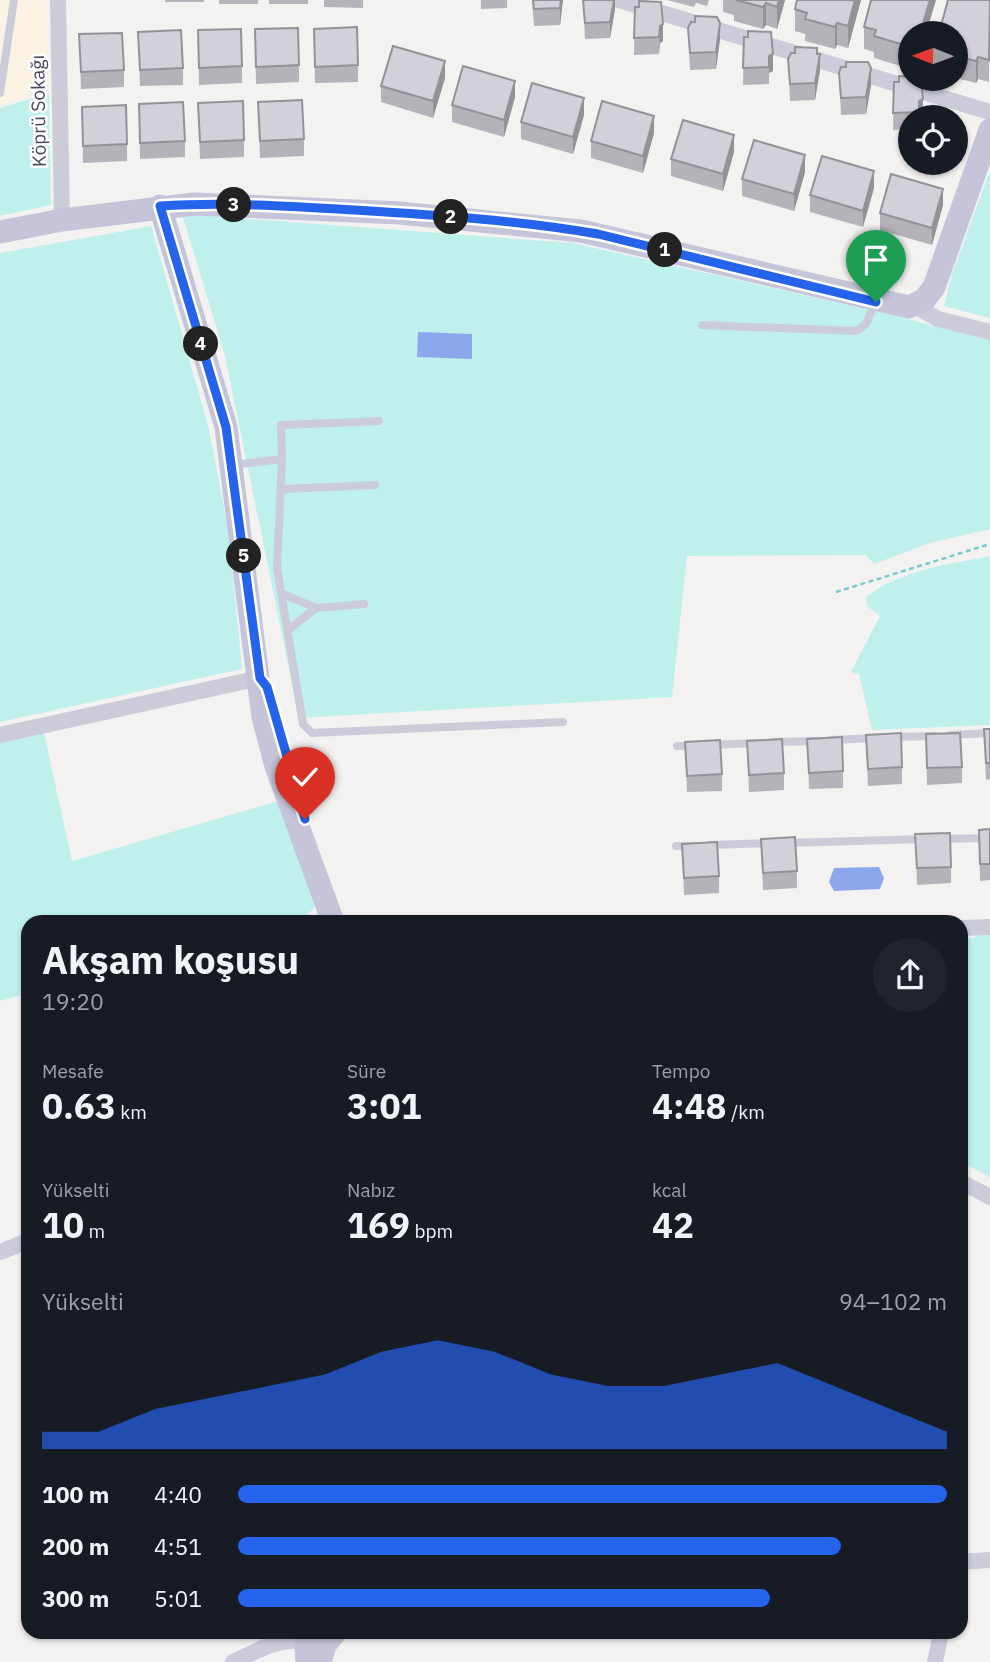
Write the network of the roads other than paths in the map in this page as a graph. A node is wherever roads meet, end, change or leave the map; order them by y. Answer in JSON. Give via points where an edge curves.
{"nodes":[{"id":1,"x":14,"y":0,"type":"edge"},
{"id":2,"x":58,"y":0,"type":"edge"},
{"id":3,"x":619,"y":0,"type":"edge"},
{"id":4,"x":2,"y":55,"type":"edge"},
{"id":5,"x":0,"y":92,"type":"edge"},
{"id":6,"x":990,"y":112,"type":"edge"},
{"id":7,"x":990,"y":130,"type":"edge"},
{"id":8,"x":160,"y":206,"type":"junction"},
{"id":9,"x":62,"y":220,"type":"junction"},
{"id":10,"x":0,"y":232,"type":"edge"},
{"id":11,"x":876,"y":302,"type":"junction"},
{"id":12,"x":915,"y":306,"type":"junction"},
{"id":13,"x":702,"y":325,"type":"dead end"},
{"id":14,"x":990,"y":332,"type":"edge"},
{"id":15,"x":379,"y":422,"type":"dead end"},
{"id":16,"x":282,"y":458,"type":"junction"},
{"id":17,"x":232,"y":465,"type":"junction"},
{"id":18,"x":375,"y":485,"type":"dead end"},
{"id":19,"x":281,"y":489,"type":"junction"},
{"id":20,"x":281,"y":593,"type":"junction"},
{"id":21,"x":364,"y":604,"type":"dead end"},
{"id":22,"x":316,"y":608,"type":"junction"},
{"id":23,"x":288,"y":630,"type":"junction"},
{"id":24,"x":260,"y":678,"type":"junction"},
{"id":25,"x":563,"y":722,"type":"dead end"},
{"id":26,"x":990,"y":733,"type":"edge"},
{"id":27,"x":0,"y":735,"type":"edge"},
{"id":28,"x":677,"y":746,"type":"dead end"},
{"id":29,"x":990,"y":838,"type":"edge"},
{"id":30,"x":676,"y":846,"type":"dead end"},
{"id":31,"x":330,"y":915,"type":"edge"},
{"id":32,"x":340,"y":915,"type":"edge"},
{"id":33,"x":990,"y":927,"type":"edge"},
{"id":34,"x":968,"y":928,"type":"edge"},
{"id":35,"x":968,"y":1186,"type":"edge"},
{"id":36,"x":990,"y":1197,"type":"edge"},
{"id":37,"x":21,"y":1244,"type":"edge"},
{"id":38,"x":0,"y":1252,"type":"edge"},
{"id":39,"x":990,"y":1560,"type":"edge"},
{"id":40,"x":968,"y":1562,"type":"edge"},
{"id":41,"x":277,"y":1639,"type":"edge"},
{"id":42,"x":940,"y":1639,"type":"edge"},
{"id":43,"x":322,"y":1643,"type":"edge"},
{"id":44,"x":233,"y":1662,"type":"edge"},
{"id":45,"x":935,"y":1662,"type":"edge"}],
"edges":[{"from":1,"to":4,"type":"lane"},
{"from":2,"to":9,"type":"street","name":"Köprü Sokağı"},
{"from":3,"to":6,"type":"street"},
{"from":4,"to":5,"type":"lane"},
{"from":7,"to":12,"type":"street","via":[[938,277]]},
{"from":8,"to":9,"type":"street"},
{"from":8,"to":11,"type":"street","via":[[281,206],[555,227]]},
{"from":8,"to":17,"type":"street","via":[[226,427]]},
{"from":9,"to":10,"type":"street"},
{"from":11,"to":12,"type":"street"},
{"from":11,"to":13,"type":"lane","via":[[866,324],[845,333]]},
{"from":12,"to":14,"type":"street","via":[[938,318]]},
{"from":15,"to":16,"type":"lane","via":[[281,425]]},
{"from":16,"to":17,"type":"lane"},
{"from":16,"to":19,"type":"lane"},
{"from":17,"to":24,"type":"street"},
{"from":18,"to":19,"type":"lane"},
{"from":19,"to":20,"type":"lane","via":[[277,568]]},
{"from":20,"to":22,"type":"lane"},
{"from":20,"to":23,"type":"lane"},
{"from":21,"to":22,"type":"lane"},
{"from":22,"to":23,"type":"lane"},
{"from":23,"to":25,"type":"lane","via":[[303,724],[312,733]]},
{"from":24,"to":27,"type":"street"},
{"from":24,"to":31,"type":"street","via":[[258,693],[276,766]]},
{"from":24,"to":32,"type":"street","via":[[267,687],[305,819]]},
{"from":26,"to":28,"type":"lane"},
{"from":29,"to":30,"type":"lane"},
{"from":33,"to":34,"type":"street"},
{"from":35,"to":36,"type":"street"},
{"from":37,"to":38,"type":"street"},
{"from":39,"to":40,"type":"street"},
{"from":41,"to":43,"type":"street"},
{"from":41,"to":44,"type":"street"},
{"from":42,"to":45,"type":"street"}]}
